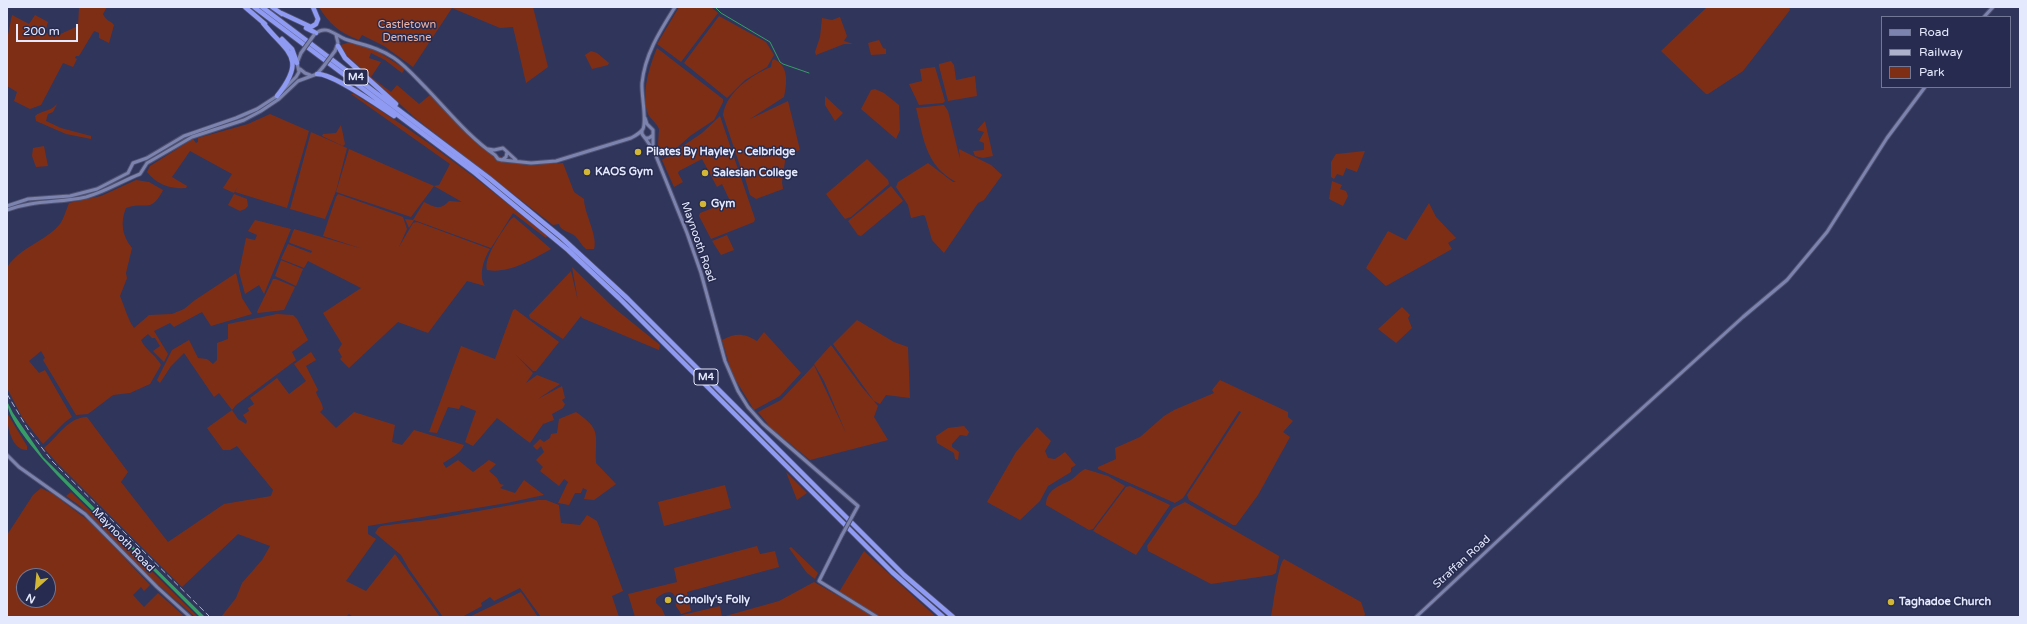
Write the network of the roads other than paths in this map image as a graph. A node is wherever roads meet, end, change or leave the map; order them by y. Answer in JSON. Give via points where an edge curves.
{"nodes":[{"id":1,"x":245,"y":7,"type":"edge"},
{"id":2,"x":254,"y":7,"type":"edge"},
{"id":3,"x":262,"y":7,"type":"edge"},
{"id":4,"x":272,"y":7,"type":"edge"},
{"id":5,"x":313,"y":7,"type":"edge"},
{"id":6,"x":675,"y":7,"type":"edge"},
{"id":7,"x":1993,"y":7,"type":"edge"},
{"id":8,"x":281,"y":13,"type":"junction"},
{"id":9,"x":1985,"y":16,"type":"edge"},
{"id":10,"x":263,"y":23,"type":"junction"},
{"id":11,"x":315,"y":34,"type":"junction"},
{"id":12,"x":335,"y":34,"type":"junction"},
{"id":13,"x":349,"y":40,"type":"junction"},
{"id":14,"x":338,"y":44,"type":"junction"},
{"id":15,"x":297,"y":62,"type":"junction"},
{"id":16,"x":299,"y":68,"type":"junction"},
{"id":17,"x":314,"y":74,"type":"junction"},
{"id":18,"x":1924,"y":88,"type":"edge"},
{"id":19,"x":277,"y":96,"type":"junction"},
{"id":20,"x":643,"y":108,"type":"junction"},
{"id":21,"x":650,"y":126,"type":"junction"},
{"id":22,"x":642,"y":129,"type":"junction"},
{"id":23,"x":653,"y":135,"type":"junction"},
{"id":24,"x":645,"y":137,"type":"junction"},
{"id":25,"x":631,"y":138,"type":"junction"},
{"id":26,"x":484,"y":147,"type":"junction"},
{"id":27,"x":498,"y":148,"type":"junction"},
{"id":28,"x":448,"y":150,"type":"junction"},
{"id":29,"x":654,"y":151,"type":"junction"},
{"id":30,"x":507,"y":152,"type":"junction"},
{"id":31,"x":495,"y":155,"type":"junction"},
{"id":32,"x":503,"y":160,"type":"junction"},
{"id":33,"x":136,"y":162,"type":"junction"},
{"id":34,"x":520,"y":162,"type":"junction"},
{"id":35,"x":142,"y":168,"type":"junction"},
{"id":36,"x":130,"y":170,"type":"junction"},
{"id":37,"x":135,"y":175,"type":"junction"},
{"id":38,"x":7,"y":206,"type":"edge"},
{"id":39,"x":7,"y":210,"type":"edge"},
{"id":40,"x":7,"y":455,"type":"edge"},
{"id":41,"x":190,"y":617,"type":"edge"},
{"id":42,"x":877,"y":617,"type":"edge"},
{"id":43,"x":943,"y":617,"type":"edge"},
{"id":44,"x":953,"y":617,"type":"edge"},
{"id":45,"x":1416,"y":617,"type":"edge"}],
"edges":[{"from":1,"to":10,"type":"highway"},
{"from":2,"to":28,"type":"highway","number":"M4"},
{"from":3,"to":28,"type":"highway","number":"M4"},
{"from":4,"to":8,"type":"highway"},
{"from":5,"to":8,"type":"highway","via":[[318,19],[311,27]]},
{"from":6,"to":20,"type":"main road","via":[[657,35],[647,60],[642,82]]},
{"from":7,"to":9,"type":"main road"},
{"from":8,"to":11,"type":"highway"},
{"from":10,"to":15,"type":"highway","via":[[290,46]]},
{"from":10,"to":19,"type":"highway","via":[[284,45],[292,60],[293,70],[290,79]]},
{"from":11,"to":12,"type":"main road","via":[[326,30]]},
{"from":11,"to":15,"type":"main road","bridge":true,"via":[[300,53]]},
{"from":12,"to":13,"type":"main road"},
{"from":12,"to":14,"type":"main road"},
{"from":13,"to":14,"type":"main road"},
{"from":13,"to":26,"type":"main road","via":[[376,48],[397,60]]},
{"from":14,"to":17,"type":"main road","bridge":true,"via":[[323,67]]},
{"from":14,"to":28,"type":"highway","via":[[343,55]]},
{"from":15,"to":16,"type":"main road"},
{"from":16,"to":17,"type":"main road","via":[[305,74]]},
{"from":16,"to":19,"type":"main road","via":[[296,77]]},
{"from":17,"to":28,"type":"highway","via":[[326,75],[341,83]]},
{"from":17,"to":35,"type":"main road","via":[[298,81],[261,112],[192,137],[149,161]]},
{"from":18,"to":45,"type":"main road","name":"Straffan Road","via":[[1891,131],[1826,232],[1787,280],[1743,317]]},
{"from":19,"to":33,"type":"main road","via":[[248,114],[184,136]]},
{"from":20,"to":21,"type":"main road","via":[[646,122]]},
{"from":20,"to":22,"type":"main road"},
{"from":21,"to":22,"type":"main road"},
{"from":21,"to":23,"type":"main road"},
{"from":22,"to":24,"type":"main road"},
{"from":22,"to":25,"type":"main road"},
{"from":23,"to":24,"type":"main road"},
{"from":23,"to":29,"type":"main road","name":"Maynooth Road"},
{"from":24,"to":25,"type":"main road"},
{"from":24,"to":29,"type":"main road","name":"Maynooth Road"},
{"from":25,"to":34,"type":"main road","via":[[556,161]]},
{"from":26,"to":27,"type":"main road","via":[[492,150]]},
{"from":26,"to":31,"type":"main road"},
{"from":27,"to":30,"type":"main road","via":[[503,148]]},
{"from":27,"to":31,"type":"main road"},
{"from":28,"to":43,"type":"highway","number":"M4","via":[[534,220],[593,273],[892,572]]},
{"from":28,"to":44,"type":"highway","number":"M4","via":[[525,207],[596,268],[904,574]]},
{"from":29,"to":42,"type":"main road","name":"Maynooth Road","bridge":true,"via":[[693,250],[733,380],[748,407],[770,430],[858,506],[818,581]]},
{"from":30,"to":32,"type":"main road"},
{"from":30,"to":34,"type":"main road"},
{"from":31,"to":32,"type":"main road","via":[[498,160]]},
{"from":32,"to":34,"type":"main road"},
{"from":33,"to":35,"type":"main road","via":[[140,163]]},
{"from":33,"to":36,"type":"main road"},
{"from":35,"to":37,"type":"main road","via":[[140,174]]},
{"from":36,"to":37,"type":"main road"},
{"from":36,"to":38,"type":"main road","via":[[111,183],[90,192],[28,199]]},
{"from":37,"to":39,"type":"main road","via":[[106,190],[85,197],[32,202]]},
{"from":40,"to":41,"type":"main road","name":"Maynooth Road","via":[[85,514]]}]}
